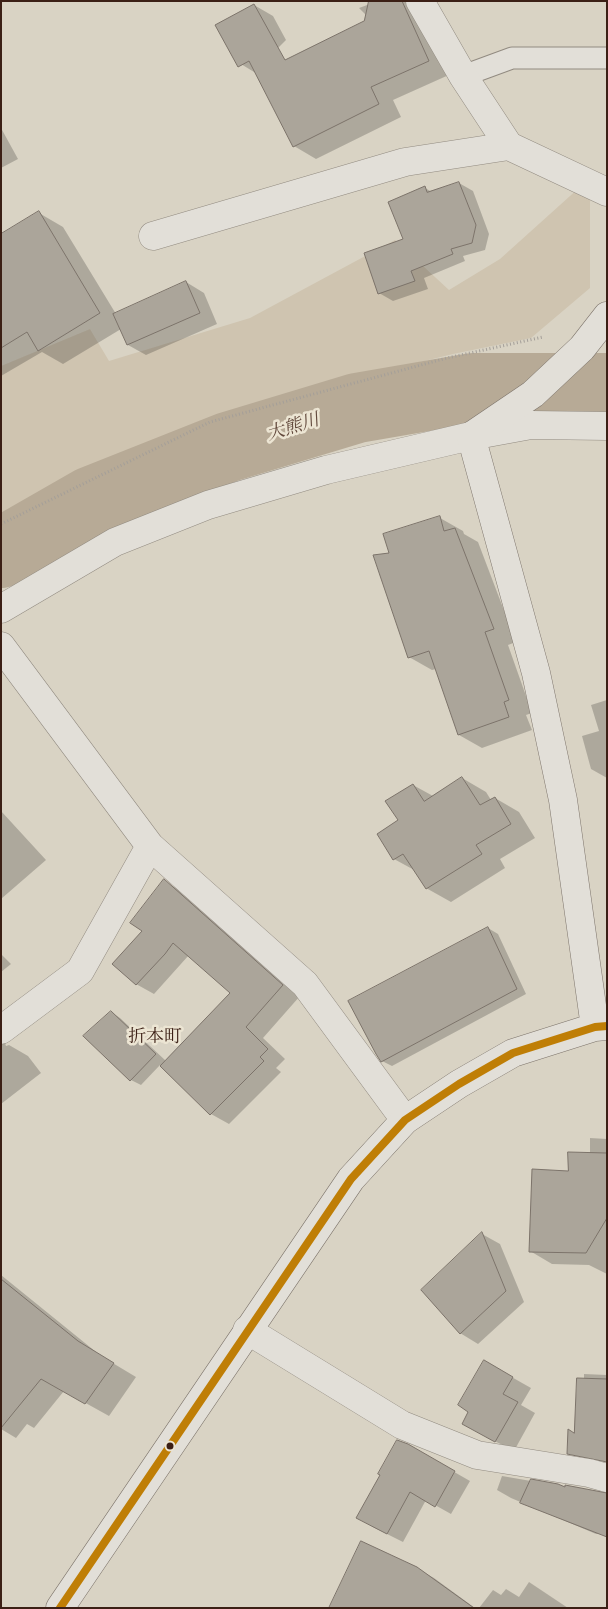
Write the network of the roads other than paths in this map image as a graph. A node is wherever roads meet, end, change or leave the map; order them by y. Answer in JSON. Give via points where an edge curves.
{"nodes":[{"id":1,"x":420,"y":1,"type":"edge"},
{"id":2,"x":598,"y":58,"type":"edge"},
{"id":3,"x":463,"y":76,"type":"junction"},
{"id":4,"x":510,"y":146,"type":"junction"},
{"id":5,"x":607,"y":192,"type":"edge"},
{"id":6,"x":153,"y":236,"type":"dead end"},
{"id":7,"x":598,"y":331,"type":"edge"},
{"id":8,"x":607,"y":426,"type":"edge"},
{"id":9,"x":471,"y":436,"type":"junction"},
{"id":10,"x":1,"y":609,"type":"edge"},
{"id":11,"x":1,"y":646,"type":"edge"},
{"id":12,"x":150,"y":846,"type":"junction"},
{"id":13,"x":601,"y":1026,"type":"edge"},
{"id":14,"x":1,"y":1030,"type":"edge"},
{"id":15,"x":405,"y":1120,"type":"junction"},
{"id":16,"x":247,"y":1330,"type":"junction"},
{"id":17,"x":607,"y":1478,"type":"edge"},
{"id":18,"x":60,"y":1608,"type":"edge"}],
"edges":[{"from":1,"to":3,"type":"street"},
{"from":2,"to":3,"type":"lane","via":[[512,58]]},
{"from":3,"to":4,"type":"street"},
{"from":4,"to":5,"type":"street"},
{"from":4,"to":6,"type":"street","via":[[405,162]]},
{"from":7,"to":9,"type":"street","via":[[532,394]]},
{"from":8,"to":9,"type":"street","via":[[531,425]]},
{"from":9,"to":10,"type":"street","via":[[326,470],[208,505],[115,542]]},
{"from":9,"to":13,"type":"street","via":[[536,673],[563,800]]},
{"from":11,"to":12,"type":"street"},
{"from":12,"to":14,"type":"street","via":[[80,971]]},
{"from":12,"to":15,"type":"street","via":[[305,984]]},
{"from":13,"to":15,"type":"street","via":[[514,1053]]},
{"from":15,"to":16,"type":"street","via":[[351,1179]]},
{"from":16,"to":17,"type":"street","via":[[402,1425],[478,1455]]},
{"from":16,"to":18,"type":"street"}]}
